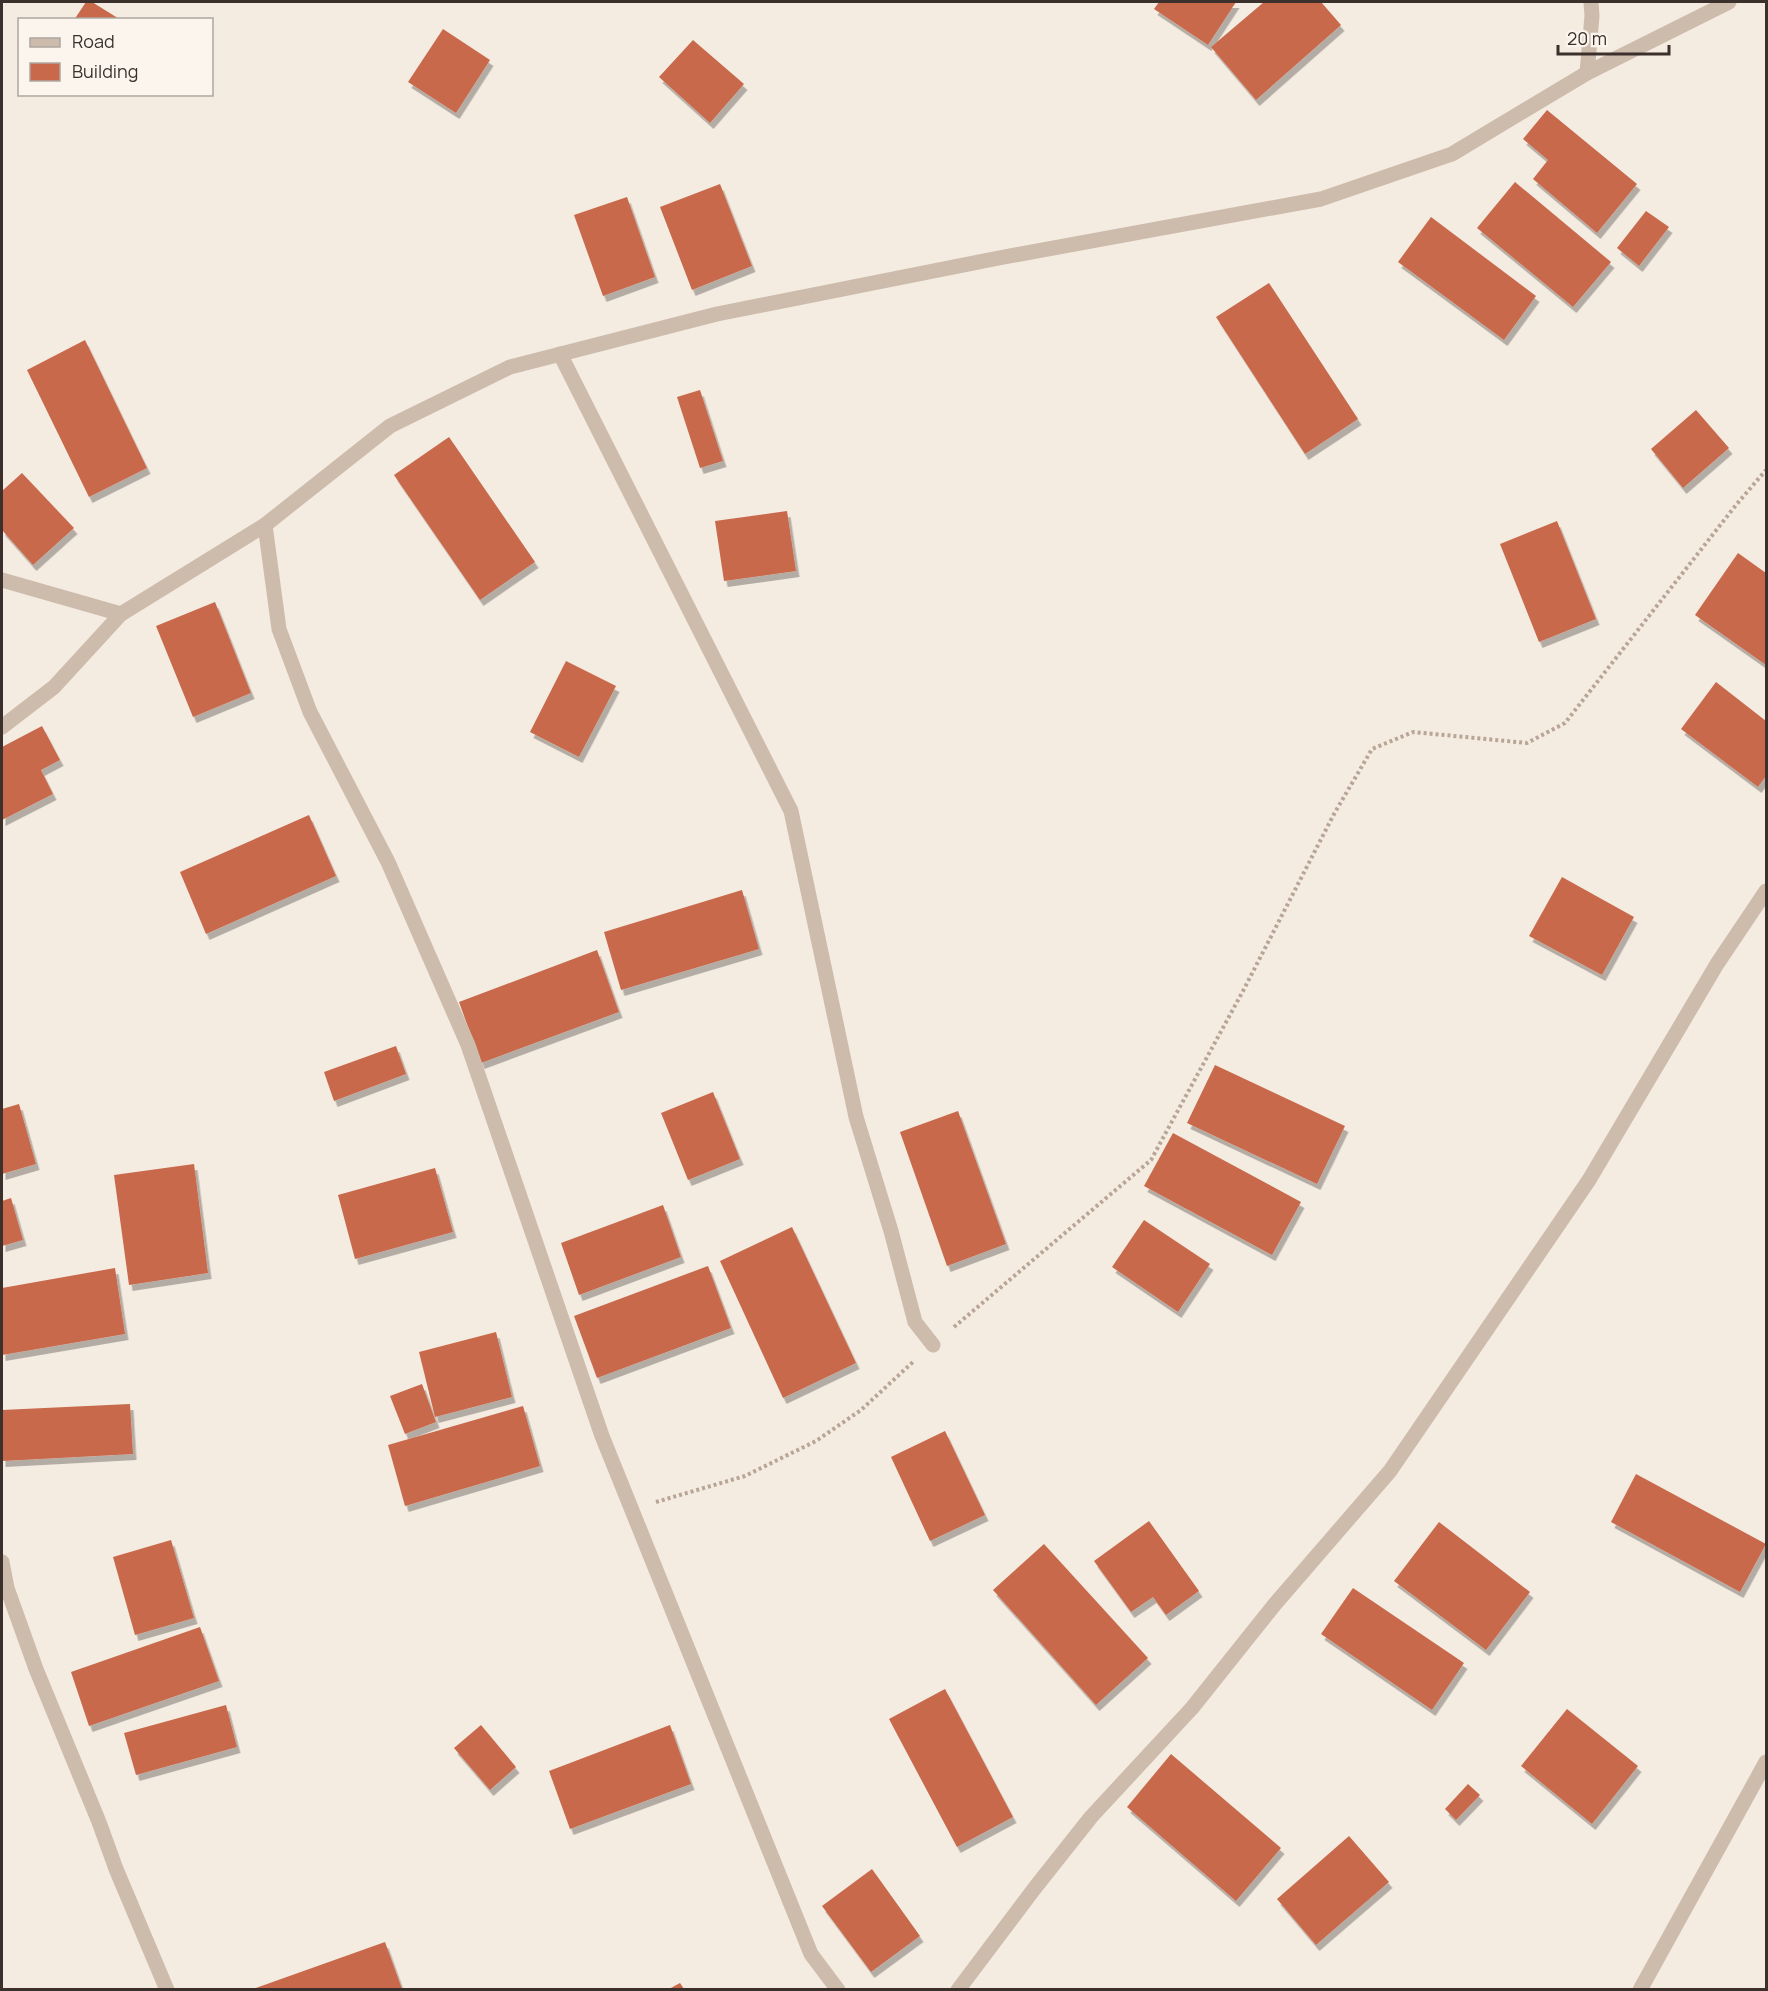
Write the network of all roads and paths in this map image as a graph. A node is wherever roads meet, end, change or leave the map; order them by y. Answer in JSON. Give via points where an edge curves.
{"nodes":[{"id":1,"x":1591,"y":2,"type":"edge"},
{"id":2,"x":1729,"y":2,"type":"edge"},
{"id":3,"x":1587,"y":73,"type":"junction"},
{"id":4,"x":560,"y":354,"type":"junction"},
{"id":5,"x":1767,"y":470,"type":"edge"},
{"id":6,"x":265,"y":525,"type":"junction"},
{"id":7,"x":2,"y":580,"type":"edge"},
{"id":8,"x":121,"y":614,"type":"junction"},
{"id":9,"x":2,"y":727,"type":"edge"},
{"id":10,"x":1767,"y":891,"type":"edge"},
{"id":11,"x":933,"y":1345,"type":"junction"},
{"id":12,"x":632,"y":1509,"type":"junction"},
{"id":13,"x":2,"y":1562,"type":"edge"},
{"id":14,"x":1767,"y":1762,"type":"edge"},
{"id":15,"x":167,"y":1989,"type":"edge"},
{"id":16,"x":838,"y":1989,"type":"edge"},
{"id":17,"x":958,"y":1989,"type":"edge"},
{"id":18,"x":1640,"y":1989,"type":"edge"}],
"edges":[{"from":1,"to":3,"type":"street"},
{"from":2,"to":3,"type":"street"},
{"from":3,"to":4,"type":"street","via":[[1452,154],[1321,199],[717,314]]},
{"from":4,"to":6,"type":"street","via":[[510,367],[390,426]]},
{"from":4,"to":11,"type":"street","via":[[791,811],[856,1117],[915,1322]]},
{"from":5,"to":11,"type":"path","via":[[1565,723],[1527,742],[1413,732],[1372,749],[1151,1160]]},
{"from":6,"to":8,"type":"street"},
{"from":6,"to":12,"type":"street","via":[[282,639],[310,712],[388,862],[468,1045],[602,1436]]},
{"from":7,"to":8,"type":"street"},
{"from":8,"to":9,"type":"street","via":[[54,687]]},
{"from":10,"to":17,"type":"street","via":[[1717,964],[1588,1180],[1390,1471],[1192,1708],[1091,1818]]},
{"from":11,"to":12,"type":"path","via":[[861,1410],[816,1441],[745,1476]]},
{"from":12,"to":16,"type":"street","via":[[811,1954]]},
{"from":13,"to":15,"type":"street","via":[[36,1669]]},
{"from":14,"to":18,"type":"street"}]}
